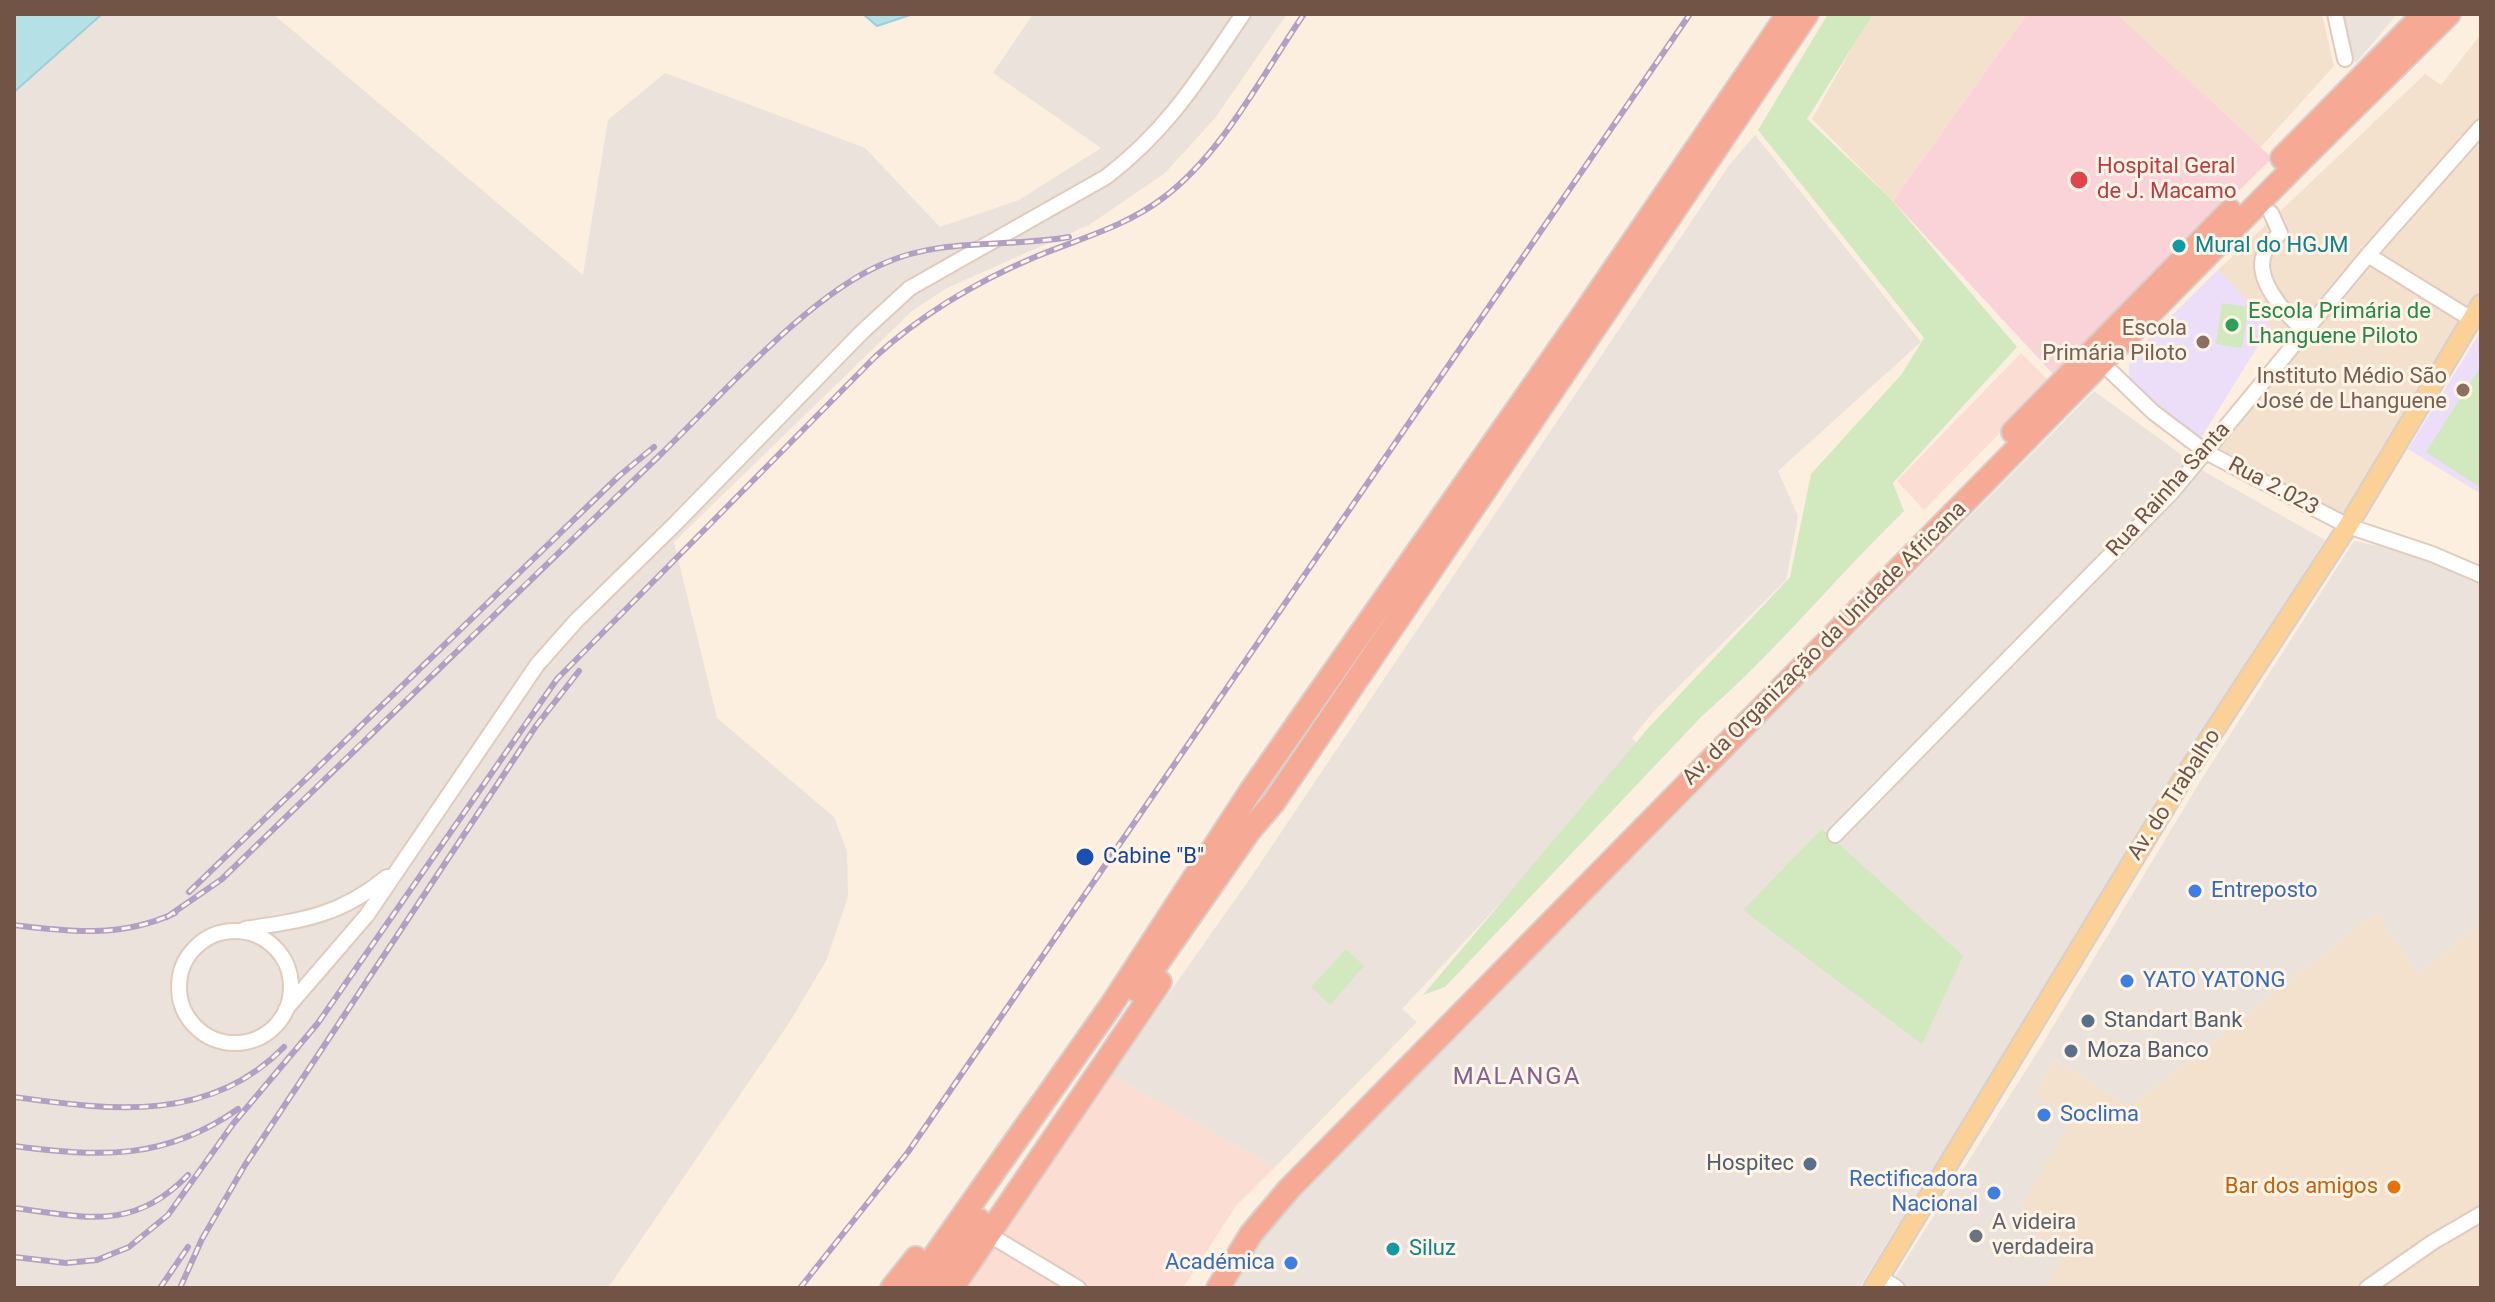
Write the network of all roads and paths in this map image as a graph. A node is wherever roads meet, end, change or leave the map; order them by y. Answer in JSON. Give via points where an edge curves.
{"nodes":[{"id":1,"x":1243,"y":14,"type":"edge"},
{"id":2,"x":1788,"y":14,"type":"edge"},
{"id":3,"x":1807,"y":14,"type":"edge"},
{"id":4,"x":2335,"y":14,"type":"edge"},
{"id":5,"x":2414,"y":14,"type":"edge"},
{"id":6,"x":2424,"y":14,"type":"edge"},
{"id":7,"x":2449,"y":14,"type":"edge"},
{"id":8,"x":2383,"y":53,"type":"junction"},
{"id":9,"x":2345,"y":59,"type":"dead end"},
{"id":10,"x":2481,"y":127,"type":"edge"},
{"id":11,"x":2271,"y":213,"type":"dead end"},
{"id":12,"x":2368,"y":255,"type":"junction"},
{"id":13,"x":2476,"y":312,"type":"edge"},
{"id":14,"x":2305,"y":331,"type":"junction"},
{"id":15,"x":2097,"y":358,"type":"junction"},
{"id":16,"x":2206,"y":452,"type":"junction"},
{"id":17,"x":2348,"y":526,"type":"junction"},
{"id":18,"x":2481,"y":575,"type":"edge"},
{"id":19,"x":1250,"y":792,"type":"junction"},
{"id":20,"x":1835,"y":835,"type":"dead end"},
{"id":21,"x":397,"y":870,"type":"junction"},
{"id":22,"x":231,"y":931,"type":"junction"},
{"id":23,"x":286,"y":1009,"type":"junction"},
{"id":24,"x":2481,"y":1214,"type":"edge"},
{"id":25,"x":973,"y":1228,"type":"junction"},
{"id":26,"x":1877,"y":1282,"type":"edge"},
{"id":27,"x":892,"y":1288,"type":"edge"},
{"id":28,"x":912,"y":1288,"type":"edge"},
{"id":29,"x":947,"y":1288,"type":"edge"},
{"id":30,"x":1078,"y":1288,"type":"edge"},
{"id":31,"x":1202,"y":1288,"type":"edge"},
{"id":32,"x":1218,"y":1288,"type":"edge"},
{"id":33,"x":1897,"y":1288,"type":"edge"},
{"id":34,"x":2367,"y":1288,"type":"edge"}],
"edges":[{"from":1,"to":21,"type":"street","via":[[1173,117],[1135,155],[1106,177],[910,288],[576,621],[537,665]]},
{"from":2,"to":19,"type":"highway"},
{"from":3,"to":25,"type":"highway","via":[[1274,802],[1231,881]]},
{"from":4,"to":9,"type":"street"},
{"from":5,"to":8,"type":"highway"},
{"from":6,"to":8,"type":"highway"},
{"from":7,"to":15,"type":"highway","name":"Av. da Organização da Unidade Africana"},
{"from":8,"to":15,"type":"highway","via":[[2111,331]]},
{"from":10,"to":12,"type":"street","name":"Rua Rainha Santa"},
{"from":11,"to":14,"type":"street","via":[[2280,233],[2264,252],[2261,274],[2292,321]]},
{"from":12,"to":13,"type":"street"},
{"from":12,"to":14,"type":"street","name":"Rua Rainha Santa"},
{"from":13,"to":17,"type":"main road","name":"Av. do Trabalho"},
{"from":14,"to":16,"type":"street","name":"Rua Rainha Santa"},
{"from":15,"to":16,"type":"street","name":"Rua 2.023","via":[[2170,427]]},
{"from":15,"to":31,"type":"highway","name":"Av. da Organização da Unidade Africana","via":[[1271,1189],[1244,1220]]},
{"from":15,"to":32,"type":"highway","name":"Av. da Organização da Unidade Africana","via":[[1289,1189],[1251,1234]]},
{"from":16,"to":17,"type":"street","name":"Rua 2.023"},
{"from":16,"to":20,"type":"street","name":"Rua Rainha Santa","via":[[2147,519]]},
{"from":17,"to":18,"type":"street","name":"Rua 2.023"},
{"from":17,"to":26,"type":"main road","name":"Av. do Trabalho","via":[[2182,780]]},
{"from":19,"to":25,"type":"highway"},
{"from":19,"to":27,"type":"highway","via":[[1156,915],[960,1203]]},
{"from":21,"to":22,"type":"street","via":[[351,904],[329,913]]},
{"from":21,"to":23,"type":"street","via":[[367,915]]},
{"from":22,"to":23,"type":"street","via":[[253,934],[280,954],[289,975]]},
{"from":22,"to":23,"type":"street","via":[[197,945],[181,971],[181,1003],[190,1021],[214,1039],[244,1043],[267,1033]]},
{"from":24,"to":34,"type":"street"},
{"from":25,"to":28,"type":"highway"},
{"from":25,"to":29,"type":"highway"},
{"from":25,"to":30,"type":"street"},
{"from":26,"to":33,"type":"street"}]}
